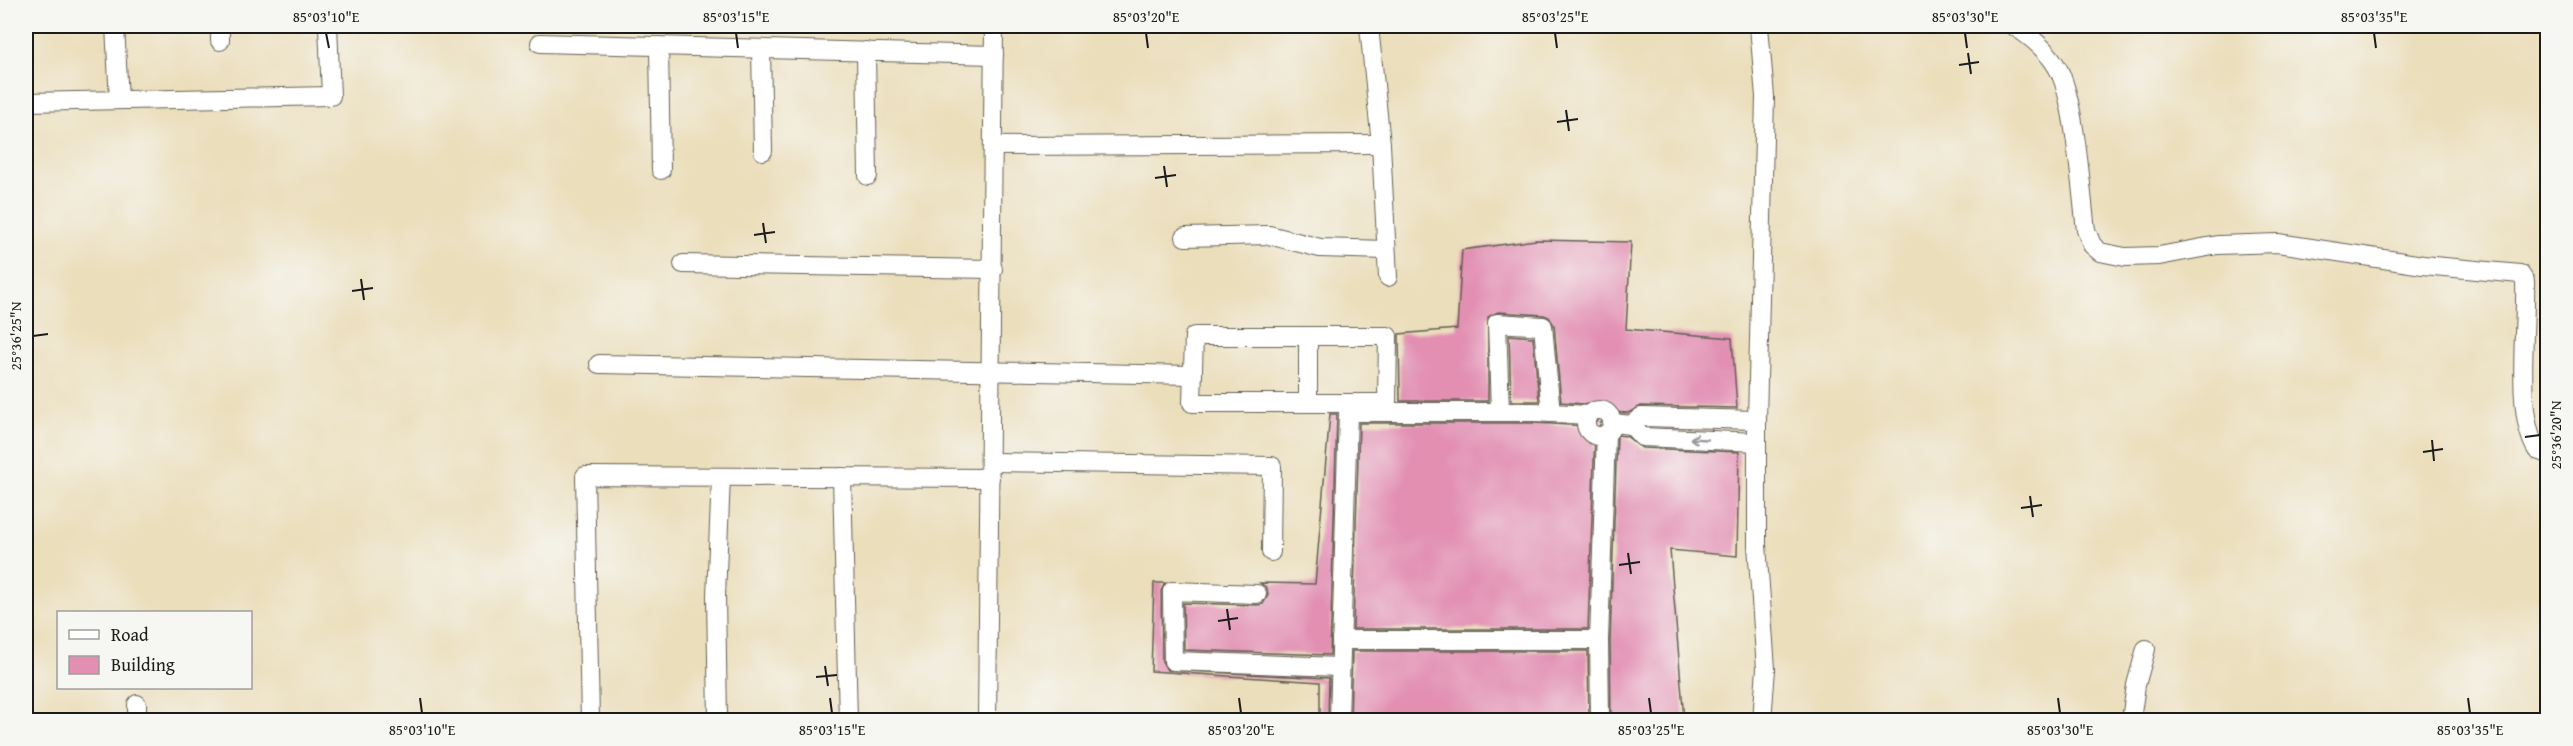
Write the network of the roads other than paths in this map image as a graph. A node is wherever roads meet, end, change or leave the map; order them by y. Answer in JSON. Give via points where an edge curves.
{"nodes":[{"id":1,"x":115,"y":26,"type":"edge"},
{"id":2,"x":328,"y":26,"type":"edge"},
{"id":3,"x":994,"y":26,"type":"edge"},
{"id":4,"x":1369,"y":26,"type":"edge"},
{"id":5,"x":1759,"y":26,"type":"edge"},
{"id":6,"x":2014,"y":26,"type":"edge"},
{"id":7,"x":540,"y":43,"type":"dead end"},
{"id":8,"x":659,"y":46,"type":"junction"},
{"id":9,"x":761,"y":49,"type":"junction"},
{"id":10,"x":866,"y":51,"type":"junction"},
{"id":11,"x":994,"y":55,"type":"junction"},
{"id":12,"x":119,"y":100,"type":"junction"},
{"id":13,"x":26,"y":102,"type":"edge"},
{"id":14,"x":1381,"y":144,"type":"junction"},
{"id":15,"x":993,"y":146,"type":"junction"},
{"id":16,"x":763,"y":151,"type":"dead end"},
{"id":17,"x":661,"y":170,"type":"dead end"},
{"id":18,"x":868,"y":176,"type":"dead end"},
{"id":19,"x":1185,"y":237,"type":"dead end"},
{"id":20,"x":1386,"y":250,"type":"junction"},
{"id":21,"x":683,"y":264,"type":"dead end"},
{"id":22,"x":993,"y":269,"type":"junction"},
{"id":23,"x":1388,"y":277,"type":"dead end"},
{"id":24,"x":1308,"y":336,"type":"junction"},
{"id":25,"x":599,"y":364,"type":"dead end"},
{"id":26,"x":991,"y":370,"type":"junction"},
{"id":27,"x":1193,"y":375,"type":"junction"},
{"id":28,"x":1308,"y":402,"type":"junction"},
{"id":29,"x":1500,"y":411,"type":"junction"},
{"id":30,"x":1551,"y":413,"type":"junction"},
{"id":31,"x":1757,"y":420,"type":"junction"},
{"id":32,"x":1617,"y":427,"type":"junction"},
{"id":33,"x":1757,"y":442,"type":"junction"},
{"id":34,"x":2547,"y":453,"type":"edge"},
{"id":35,"x":990,"y":470,"type":"junction"},
{"id":36,"x":721,"y":477,"type":"junction"},
{"id":37,"x":842,"y":477,"type":"junction"},
{"id":38,"x":1271,"y":552,"type":"dead end"},
{"id":39,"x":1257,"y":594,"type":"dead end"},
{"id":40,"x":1341,"y":640,"type":"junction"},
{"id":41,"x":1599,"y":640,"type":"junction"},
{"id":42,"x":2146,"y":649,"type":"dead end"},
{"id":43,"x":1340,"y":667,"type":"junction"},
{"id":44,"x":590,"y":720,"type":"edge"},
{"id":45,"x":718,"y":720,"type":"edge"},
{"id":46,"x":848,"y":720,"type":"edge"},
{"id":47,"x":987,"y":720,"type":"edge"},
{"id":48,"x":1339,"y":720,"type":"edge"},
{"id":49,"x":1600,"y":720,"type":"edge"},
{"id":50,"x":1762,"y":720,"type":"edge"},
{"id":51,"x":2132,"y":720,"type":"edge"}],
"edges":[{"from":1,"to":12,"type":"street"},
{"from":2,"to":12,"type":"street","via":[[331,96]]},
{"from":3,"to":11,"type":"street"},
{"from":4,"to":14,"type":"street"},
{"from":5,"to":31,"type":"street","via":[[1765,97]]},
{"from":6,"to":34,"type":"street","via":[[2034,39],[2058,67],[2069,105],[2086,230],[2100,252],[2125,257],[2159,256],[2218,246],[2278,243],[2423,266],[2520,274],[2525,281],[2524,374],[2529,438],[2537,450]]},
{"from":7,"to":8,"type":"street"},
{"from":8,"to":9,"type":"street"},
{"from":8,"to":17,"type":"street"},
{"from":9,"to":10,"type":"street"},
{"from":9,"to":16,"type":"street"},
{"from":10,"to":11,"type":"street"},
{"from":10,"to":18,"type":"street"},
{"from":11,"to":15,"type":"street"},
{"from":12,"to":13,"type":"street"},
{"from":14,"to":15,"type":"street"},
{"from":14,"to":20,"type":"street"},
{"from":15,"to":22,"type":"street"},
{"from":19,"to":20,"type":"street","via":[[1269,236],[1320,248]]},
{"from":20,"to":23,"type":"street"},
{"from":21,"to":22,"type":"street"},
{"from":22,"to":26,"type":"street"},
{"from":24,"to":27,"type":"street","via":[[1194,336]]},
{"from":24,"to":28,"type":"street"},
{"from":24,"to":28,"type":"street","via":[[1388,336],[1387,403]]},
{"from":25,"to":26,"type":"street"},
{"from":26,"to":27,"type":"street"},
{"from":26,"to":35,"type":"street"},
{"from":27,"to":28,"type":"street","via":[[1192,403]]},
{"from":29,"to":30,"type":"street"},
{"from":29,"to":30,"type":"street","via":[[1497,323],[1543,326]]},
{"from":29,"to":40,"type":"street","via":[[1348,412]]},
{"from":30,"to":32,"type":"street","via":[[1588,415],[1586,424],[1598,436]]},
{"from":31,"to":32,"type":"street","via":[[1641,417]]},
{"from":31,"to":33,"type":"street"},
{"from":33,"to":32,"type":"street","one_way":true,"via":[[1642,437]]},
{"from":32,"to":41,"type":"street"},
{"from":33,"to":50,"type":"street","via":[[1757,545],[1766,669]]},
{"from":35,"to":37,"type":"street"},
{"from":35,"to":38,"type":"street","via":[[1272,466]]},
{"from":35,"to":47,"type":"street"},
{"from":36,"to":37,"type":"street"},
{"from":36,"to":44,"type":"street","via":[[585,476]]},
{"from":36,"to":45,"type":"street","via":[[716,596]]},
{"from":37,"to":46,"type":"street"},
{"from":39,"to":43,"type":"street","via":[[1172,591],[1173,661]]},
{"from":40,"to":41,"type":"street"},
{"from":40,"to":43,"type":"street"},
{"from":41,"to":49,"type":"street"},
{"from":42,"to":51,"type":"street"},
{"from":43,"to":48,"type":"street"}]}
